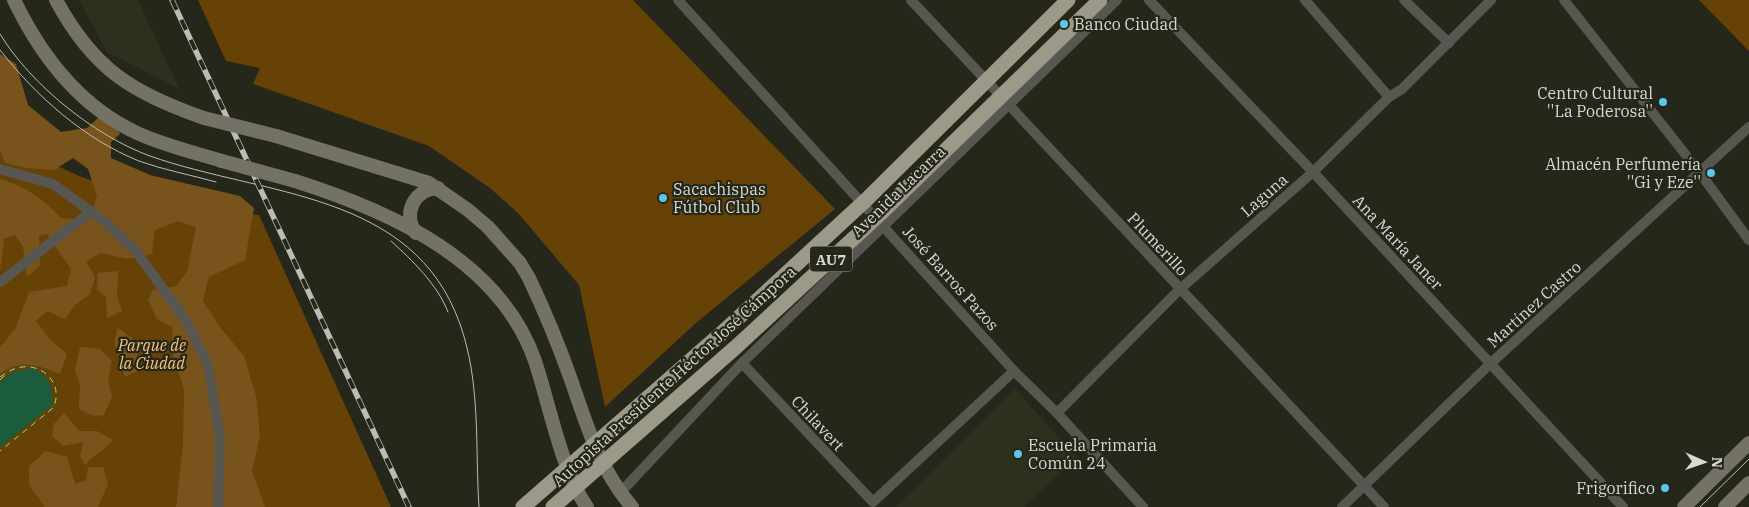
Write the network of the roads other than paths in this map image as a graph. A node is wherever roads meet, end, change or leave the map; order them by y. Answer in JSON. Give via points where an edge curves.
{"nodes":[{"id":1,"x":14,"y":0,"type":"edge"},
{"id":2,"x":56,"y":0,"type":"edge"},
{"id":3,"x":678,"y":0,"type":"edge"},
{"id":4,"x":911,"y":0,"type":"edge"},
{"id":5,"x":1068,"y":0,"type":"edge"},
{"id":6,"x":1100,"y":0,"type":"edge"},
{"id":7,"x":1117,"y":0,"type":"edge"},
{"id":8,"x":1149,"y":0,"type":"edge"},
{"id":9,"x":1305,"y":0,"type":"edge"},
{"id":10,"x":1404,"y":0,"type":"edge"},
{"id":11,"x":1491,"y":0,"type":"edge"},
{"id":12,"x":1564,"y":0,"type":"edge"},
{"id":13,"x":1448,"y":43,"type":"junction"},
{"id":14,"x":1389,"y":97,"type":"junction"},
{"id":15,"x":1008,"y":104,"type":"junction"},
{"id":16,"x":1749,"y":127,"type":"edge"},
{"id":17,"x":0,"y":169,"type":"edge"},
{"id":18,"x":1313,"y":172,"type":"junction"},
{"id":19,"x":1700,"y":173,"type":"junction"},
{"id":20,"x":438,"y":188,"type":"junction"},
{"id":21,"x":92,"y":211,"type":"junction"},
{"id":22,"x":884,"y":226,"type":"junction"},
{"id":23,"x":416,"y":233,"type":"junction"},
{"id":24,"x":1749,"y":240,"type":"edge"},
{"id":25,"x":0,"y":282,"type":"edge"},
{"id":26,"x":1179,"y":290,"type":"junction"},
{"id":27,"x":742,"y":363,"type":"junction"},
{"id":28,"x":1490,"y":364,"type":"junction"},
{"id":29,"x":1014,"y":371,"type":"junction"},
{"id":30,"x":1057,"y":413,"type":"junction"},
{"id":31,"x":1749,"y":443,"type":"edge"},
{"id":32,"x":571,"y":474,"type":"junction"},
{"id":33,"x":1749,"y":483,"type":"edge"},
{"id":34,"x":1364,"y":486,"type":"junction"},
{"id":35,"x":620,"y":493,"type":"junction"},
{"id":36,"x":218,"y":507,"type":"edge"},
{"id":37,"x":523,"y":507,"type":"edge"},
{"id":38,"x":553,"y":507,"type":"edge"},
{"id":39,"x":562,"y":507,"type":"edge"},
{"id":40,"x":587,"y":507,"type":"edge"},
{"id":41,"x":632,"y":507,"type":"edge"},
{"id":42,"x":1143,"y":507,"type":"edge"},
{"id":43,"x":1342,"y":507,"type":"edge"},
{"id":44,"x":1384,"y":507,"type":"edge"},
{"id":45,"x":1623,"y":507,"type":"edge"},
{"id":46,"x":1684,"y":507,"type":"edge"},
{"id":47,"x":1725,"y":507,"type":"edge"}],
"edges":[{"from":1,"to":23,"type":"main road","bridge":true,"via":[[56,70],[89,103],[111,119],[136,133],[364,205]]},
{"from":2,"to":20,"type":"main road","bridge":true,"via":[[80,39],[113,74],[135,89],[204,118],[405,174]]},
{"from":3,"to":22,"type":"street","name":"José Barros Pazos"},
{"from":4,"to":15,"type":"street","name":"Plumerillo"},
{"from":5,"to":37,"type":"highway","name":"Autopista Presidente Héctor José Cámpora","number":"AU7","bridge":true,"via":[[866,200],[723,332]]},
{"from":6,"to":38,"type":"highway","name":"Autopista Presidente Héctor José Cámpora","number":"AU7","bridge":true,"via":[[758,327]]},
{"from":7,"to":15,"type":"street","name":"Avenida Lacarra"},
{"from":8,"to":18,"type":"street","name":"Ana María Janer"},
{"from":9,"to":14,"type":"street"},
{"from":10,"to":13,"type":"street"},
{"from":11,"to":13,"type":"street","name":"Laguna"},
{"from":12,"to":19,"type":"street"},
{"from":13,"to":14,"type":"street","name":"Laguna","via":[[1402,89]]},
{"from":14,"to":18,"type":"street","name":"Laguna"},
{"from":15,"to":22,"type":"street","name":"Avenida Lacarra"},
{"from":15,"to":26,"type":"street","name":"Plumerillo"},
{"from":16,"to":19,"type":"street","name":"Martínez Castro"},
{"from":17,"to":21,"type":"street","via":[[53,184]]},
{"from":18,"to":26,"type":"street","name":"Laguna"},
{"from":18,"to":28,"type":"street","name":"Ana María Janer"},
{"from":19,"to":24,"type":"street"},
{"from":19,"to":28,"type":"street","name":"Martínez Castro"},
{"from":20,"to":23,"type":"main road","via":[[422,193],[412,206],[410,222]]},
{"from":20,"to":35,"type":"main road","via":[[488,227],[516,257],[529,278],[569,375],[595,450]]},
{"from":21,"to":25,"type":"street"},
{"from":21,"to":36,"type":"street","via":[[135,250],[157,278],[187,322],[208,365],[220,440]]},
{"from":22,"to":27,"type":"street","name":"Avenida Lacarra"},
{"from":22,"to":29,"type":"street","name":"José Barros Pazos"},
{"from":23,"to":32,"type":"main road","via":[[456,257],[499,296],[534,359]]},
{"from":26,"to":30,"type":"street","name":"Laguna"},
{"from":26,"to":34,"type":"street","name":"Plumerillo"},
{"from":27,"to":29,"type":"street","name":"Chilavert","via":[[873,502]]},
{"from":27,"to":35,"type":"street","name":"Avenida Lacarra"},
{"from":28,"to":34,"type":"street","name":"Martínez Castro"},
{"from":28,"to":45,"type":"street","name":"Ana María Janer"},
{"from":29,"to":30,"type":"street","name":"José Barros Pazos"},
{"from":30,"to":42,"type":"street","name":"José Barros Pazos"},
{"from":31,"to":46,"type":"main road"},
{"from":32,"to":39,"type":"main road"},
{"from":32,"to":40,"type":"main road"},
{"from":33,"to":47,"type":"main road"},
{"from":34,"to":43,"type":"street","name":"Martínez Castro"},
{"from":34,"to":44,"type":"street","name":"Plumerillo"},
{"from":35,"to":41,"type":"main road"}]}
